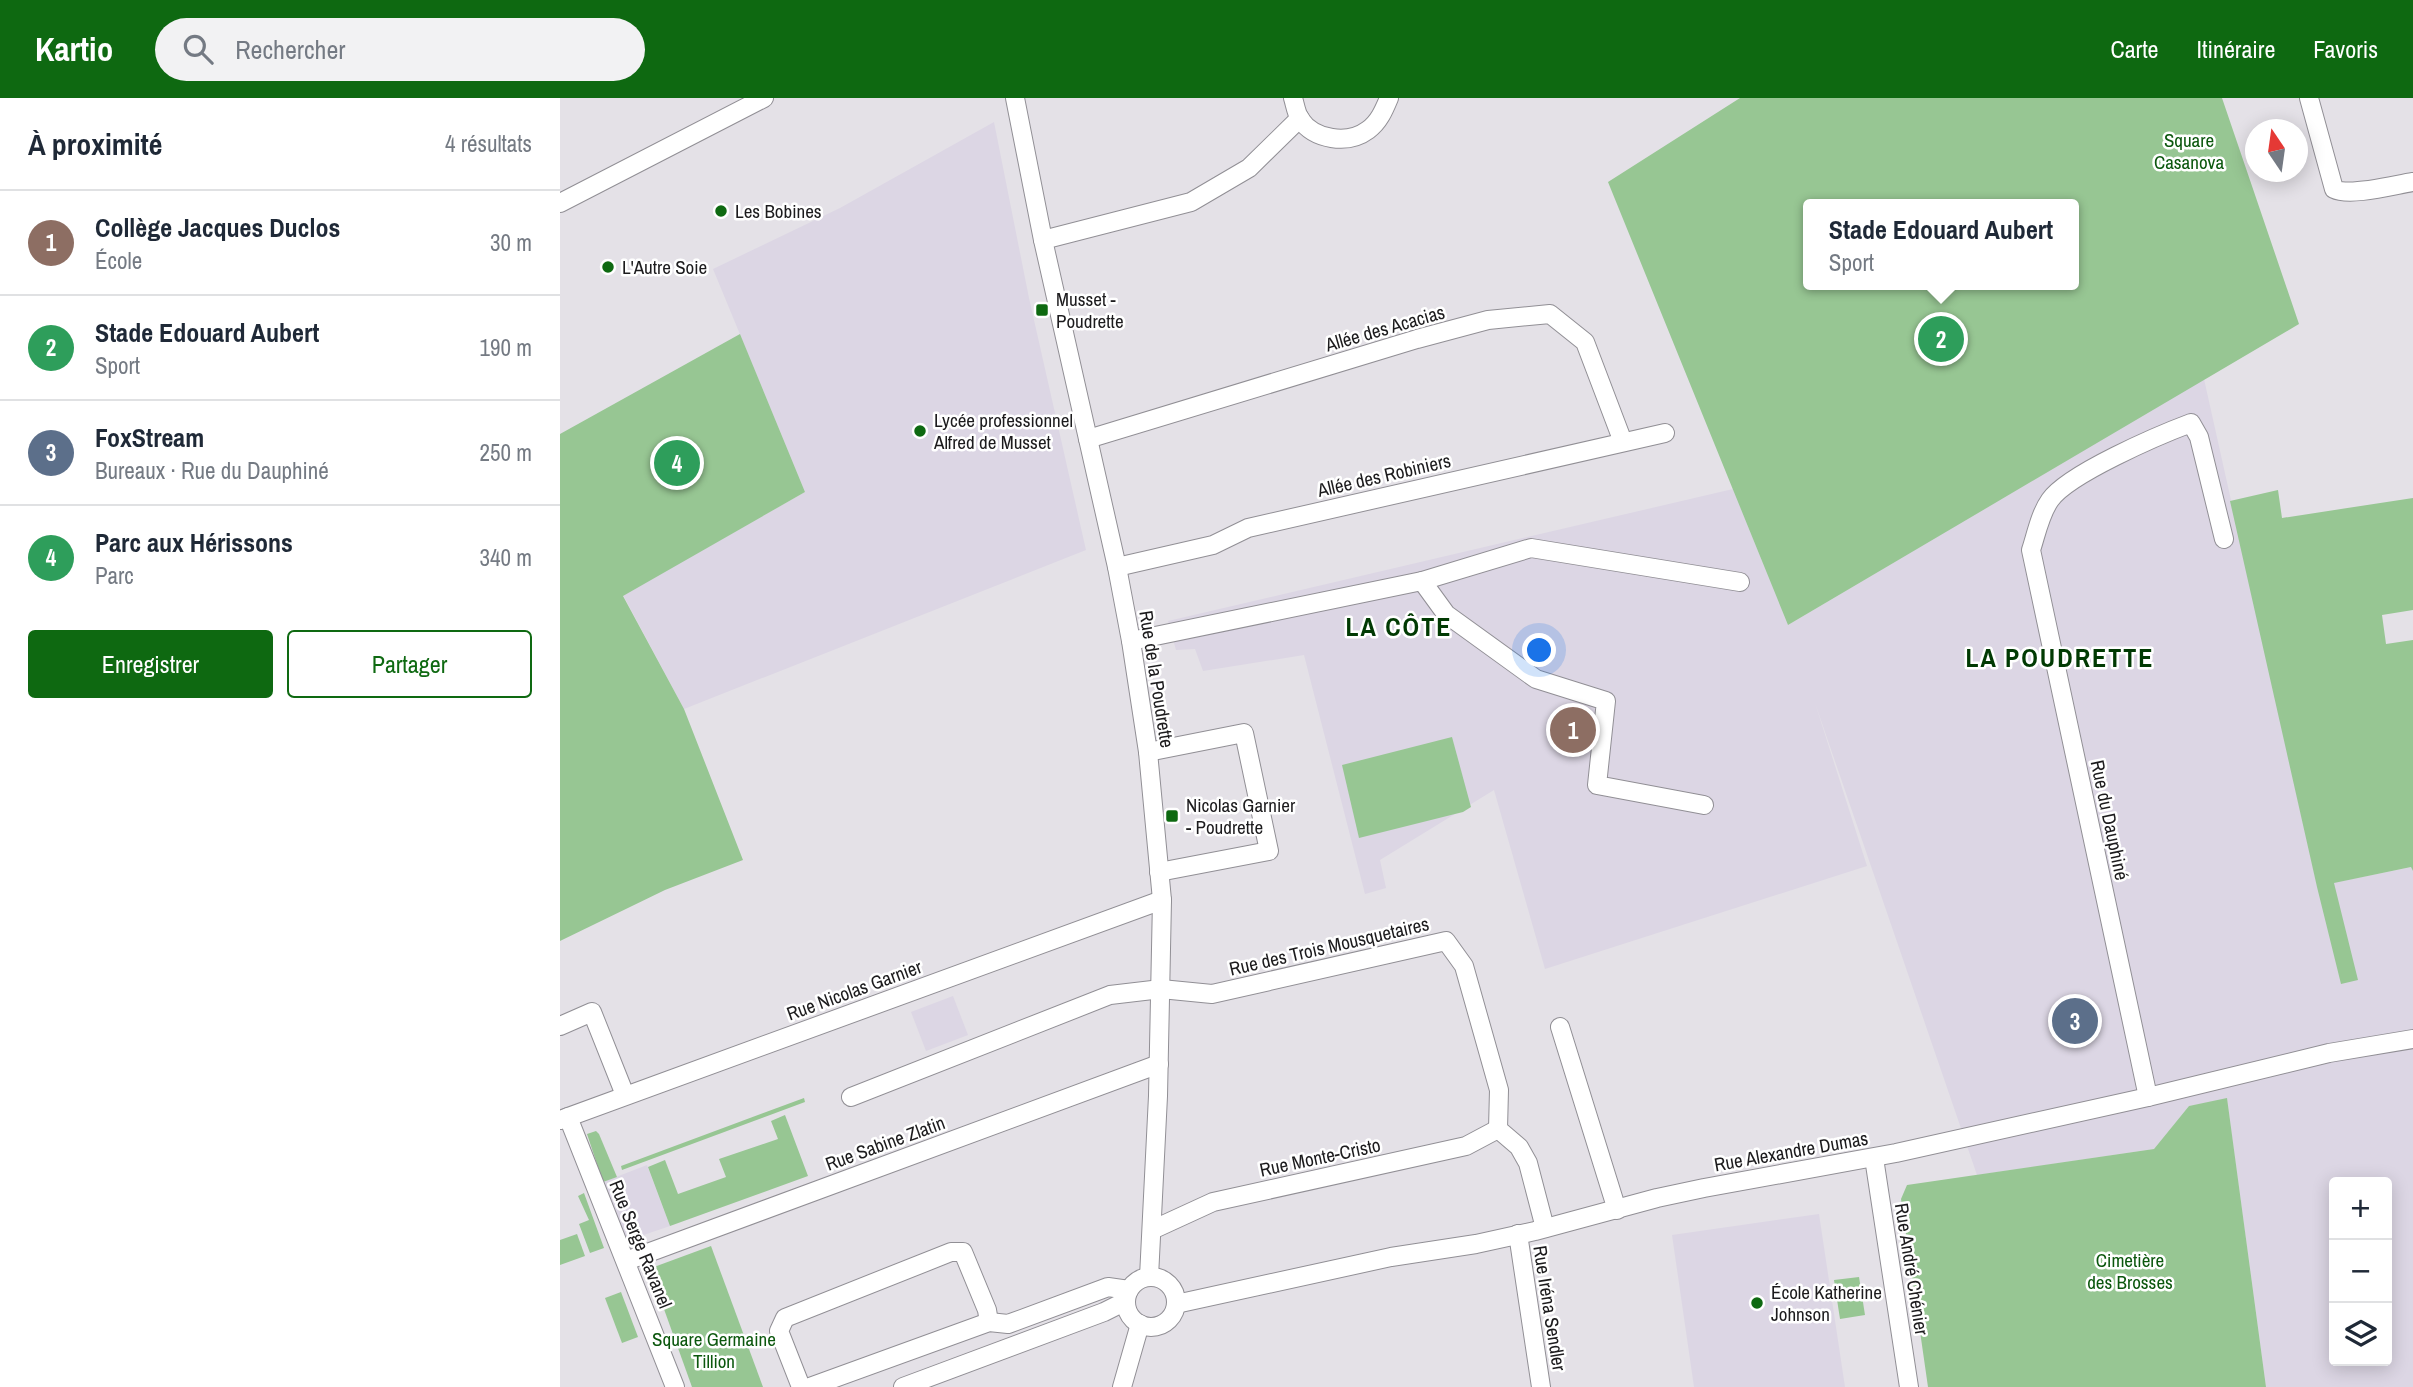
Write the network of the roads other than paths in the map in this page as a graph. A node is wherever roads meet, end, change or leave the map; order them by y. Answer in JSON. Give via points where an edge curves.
{"nodes":[{"id":1,"x":764,"y":98,"type":"edge"},
{"id":2,"x":1015,"y":98,"type":"edge"},
{"id":3,"x":1293,"y":98,"type":"edge"},
{"id":4,"x":1389,"y":98,"type":"edge"},
{"id":5,"x":2309,"y":98,"type":"edge"},
{"id":6,"x":1300,"y":118,"type":"junction"},
{"id":7,"x":2413,"y":183,"type":"edge"},
{"id":8,"x":560,"y":203,"type":"edge"},
{"id":9,"x":1043,"y":240,"type":"junction"},
{"id":10,"x":1665,"y":433,"type":"dead end"},
{"id":11,"x":1088,"y":439,"type":"junction"},
{"id":12,"x":1623,"y":442,"type":"junction"},
{"id":13,"x":2224,"y":539,"type":"dead end"},
{"id":14,"x":1117,"y":567,"type":"junction"},
{"id":15,"x":1422,"y":581,"type":"junction"},
{"id":16,"x":1740,"y":582,"type":"dead end"},
{"id":17,"x":1132,"y":641,"type":"junction"},
{"id":18,"x":1148,"y":752,"type":"junction"},
{"id":19,"x":1704,"y":805,"type":"dead end"},
{"id":20,"x":1159,"y":872,"type":"junction"},
{"id":21,"x":1162,"y":900,"type":"junction"},
{"id":22,"x":1161,"y":989,"type":"junction"},
{"id":23,"x":560,"y":1026,"type":"edge"},
{"id":24,"x":1560,"y":1027,"type":"dead end"},
{"id":25,"x":2413,"y":1039,"type":"edge"},
{"id":26,"x":1159,"y":1065,"type":"junction"},
{"id":27,"x":625,"y":1095,"type":"junction"},
{"id":28,"x":851,"y":1097,"type":"dead end"},
{"id":29,"x":2148,"y":1097,"type":"junction"},
{"id":30,"x":564,"y":1118,"type":"edge"},
{"id":31,"x":1498,"y":1129,"type":"junction"},
{"id":32,"x":1874,"y":1158,"type":"junction"},
{"id":33,"x":1617,"y":1210,"type":"junction"},
{"id":34,"x":1545,"y":1228,"type":"junction"},
{"id":35,"x":1152,"y":1230,"type":"junction"},
{"id":36,"x":1518,"y":1234,"type":"junction"},
{"id":37,"x":626,"y":1261,"type":"junction"},
{"id":38,"x":1149,"y":1277,"type":"junction"},
{"id":39,"x":1127,"y":1296,"type":"junction"},
{"id":40,"x":1176,"y":1304,"type":"junction"},
{"id":41,"x":989,"y":1322,"type":"junction"},
{"id":42,"x":1140,"y":1324,"type":"junction"},
{"id":43,"x":675,"y":1387,"type":"edge"},
{"id":44,"x":801,"y":1387,"type":"edge"},
{"id":45,"x":810,"y":1387,"type":"edge"},
{"id":46,"x":902,"y":1387,"type":"edge"},
{"id":47,"x":1122,"y":1387,"type":"edge"},
{"id":48,"x":1541,"y":1387,"type":"edge"},
{"id":49,"x":1909,"y":1387,"type":"edge"}],
"edges":[{"from":1,"to":8,"type":"street"},
{"from":2,"to":9,"type":"street","name":"Rue de la Poudrette"},
{"from":3,"to":6,"type":"street"},
{"from":4,"to":6,"type":"street","via":[[1378,120],[1351,138],[1320,135]]},
{"from":5,"to":7,"type":"street","via":[[2334,189],[2355,191]]},
{"from":6,"to":9,"type":"street","via":[[1249,168],[1191,202]]},
{"from":9,"to":11,"type":"street","name":"Rue de la Poudrette"},
{"from":10,"to":12,"type":"street","name":"Allée des Robiniers"},
{"from":11,"to":12,"type":"street","name":"Allée des Acacias","via":[[1417,339],[1488,320],[1550,314],[1585,341]]},
{"from":11,"to":14,"type":"street","name":"Rue de la Poudrette"},
{"from":12,"to":14,"type":"street","name":"Allée des Robiniers","via":[[1248,528],[1213,545]]},
{"from":13,"to":29,"type":"street","name":"Rue du Dauphiné","via":[[2199,437],[2191,423],[2154,437],[2060,488],[2048,503],[2031,550]]},
{"from":14,"to":17,"type":"street","name":"Rue de la Poudrette"},
{"from":15,"to":16,"type":"street","via":[[1531,548]]},
{"from":15,"to":17,"type":"street"},
{"from":15,"to":19,"type":"street","via":[[1446,614],[1536,679],[1606,701],[1597,785]]},
{"from":17,"to":18,"type":"street","name":"Rue de la Poudrette"},
{"from":18,"to":20,"type":"street","name":"Rue de la Poudrette"},
{"from":18,"to":20,"type":"street","via":[[1244,733],[1269,851]]},
{"from":20,"to":21,"type":"street","name":"Rue de la Poudrette"},
{"from":21,"to":22,"type":"street","name":"Rue de la Poudrette"},
{"from":21,"to":27,"type":"street","name":"Rue Nicolas Garnier"},
{"from":22,"to":26,"type":"street","name":"Rue de la Poudrette"},
{"from":22,"to":28,"type":"street","via":[[1110,995]]},
{"from":22,"to":31,"type":"street","name":"Rue des Trois Mousquetaires","via":[[1212,994],[1446,942],[1464,966],[1499,1090]]},
{"from":23,"to":27,"type":"street","via":[[592,1012]]},
{"from":24,"to":33,"type":"street"},
{"from":25,"to":29,"type":"street","name":"Rue Alexandre Dumas","via":[[2329,1053]]},
{"from":26,"to":35,"type":"street","name":"Rue de la Poudrette"},
{"from":26,"to":37,"type":"street","name":"Rue Sabine Zlatin"},
{"from":27,"to":30,"type":"street","name":"Rue Nicolas Garnier"},
{"from":29,"to":32,"type":"street","name":"Rue Alexandre Dumas"},
{"from":30,"to":37,"type":"street","name":"Rue Serge Ravanel"},
{"from":31,"to":34,"type":"street","via":[[1519,1147],[1528,1163]]},
{"from":31,"to":35,"type":"street","name":"Rue Monte-Cristo","via":[[1466,1146],[1213,1202]]},
{"from":32,"to":33,"type":"street","name":"Rue Alexandre Dumas","via":[[1704,1188]]},
{"from":32,"to":49,"type":"street","name":"Rue André Chénier"},
{"from":33,"to":34,"type":"street","name":"Rue Alexandre Dumas"},
{"from":34,"to":36,"type":"street","name":"Rue Alexandre Dumas"},
{"from":35,"to":38,"type":"street","name":"Rue de la Poudrette"},
{"from":36,"to":40,"type":"street","name":"Rue Alexandre Dumas"},
{"from":36,"to":48,"type":"street","name":"Rue Iréna Sendler"},
{"from":37,"to":43,"type":"street","name":"Rue Serge Ravanel"},
{"from":38,"to":39,"type":"street","via":[[1141,1279]]},
{"from":38,"to":40,"type":"street","via":[[1171,1287]]},
{"from":39,"to":41,"type":"street","via":[[1108,1287],[1008,1324]]},
{"from":39,"to":42,"type":"street","via":[[1130,1315]]},
{"from":39,"to":46,"type":"street","via":[[1104,1312]]},
{"from":40,"to":42,"type":"street","via":[[1164,1323]]},
{"from":41,"to":44,"type":"street","via":[[963,1252],[951,1252],[785,1318],[779,1331]]},
{"from":41,"to":45,"type":"street"},
{"from":42,"to":47,"type":"street"}]}
